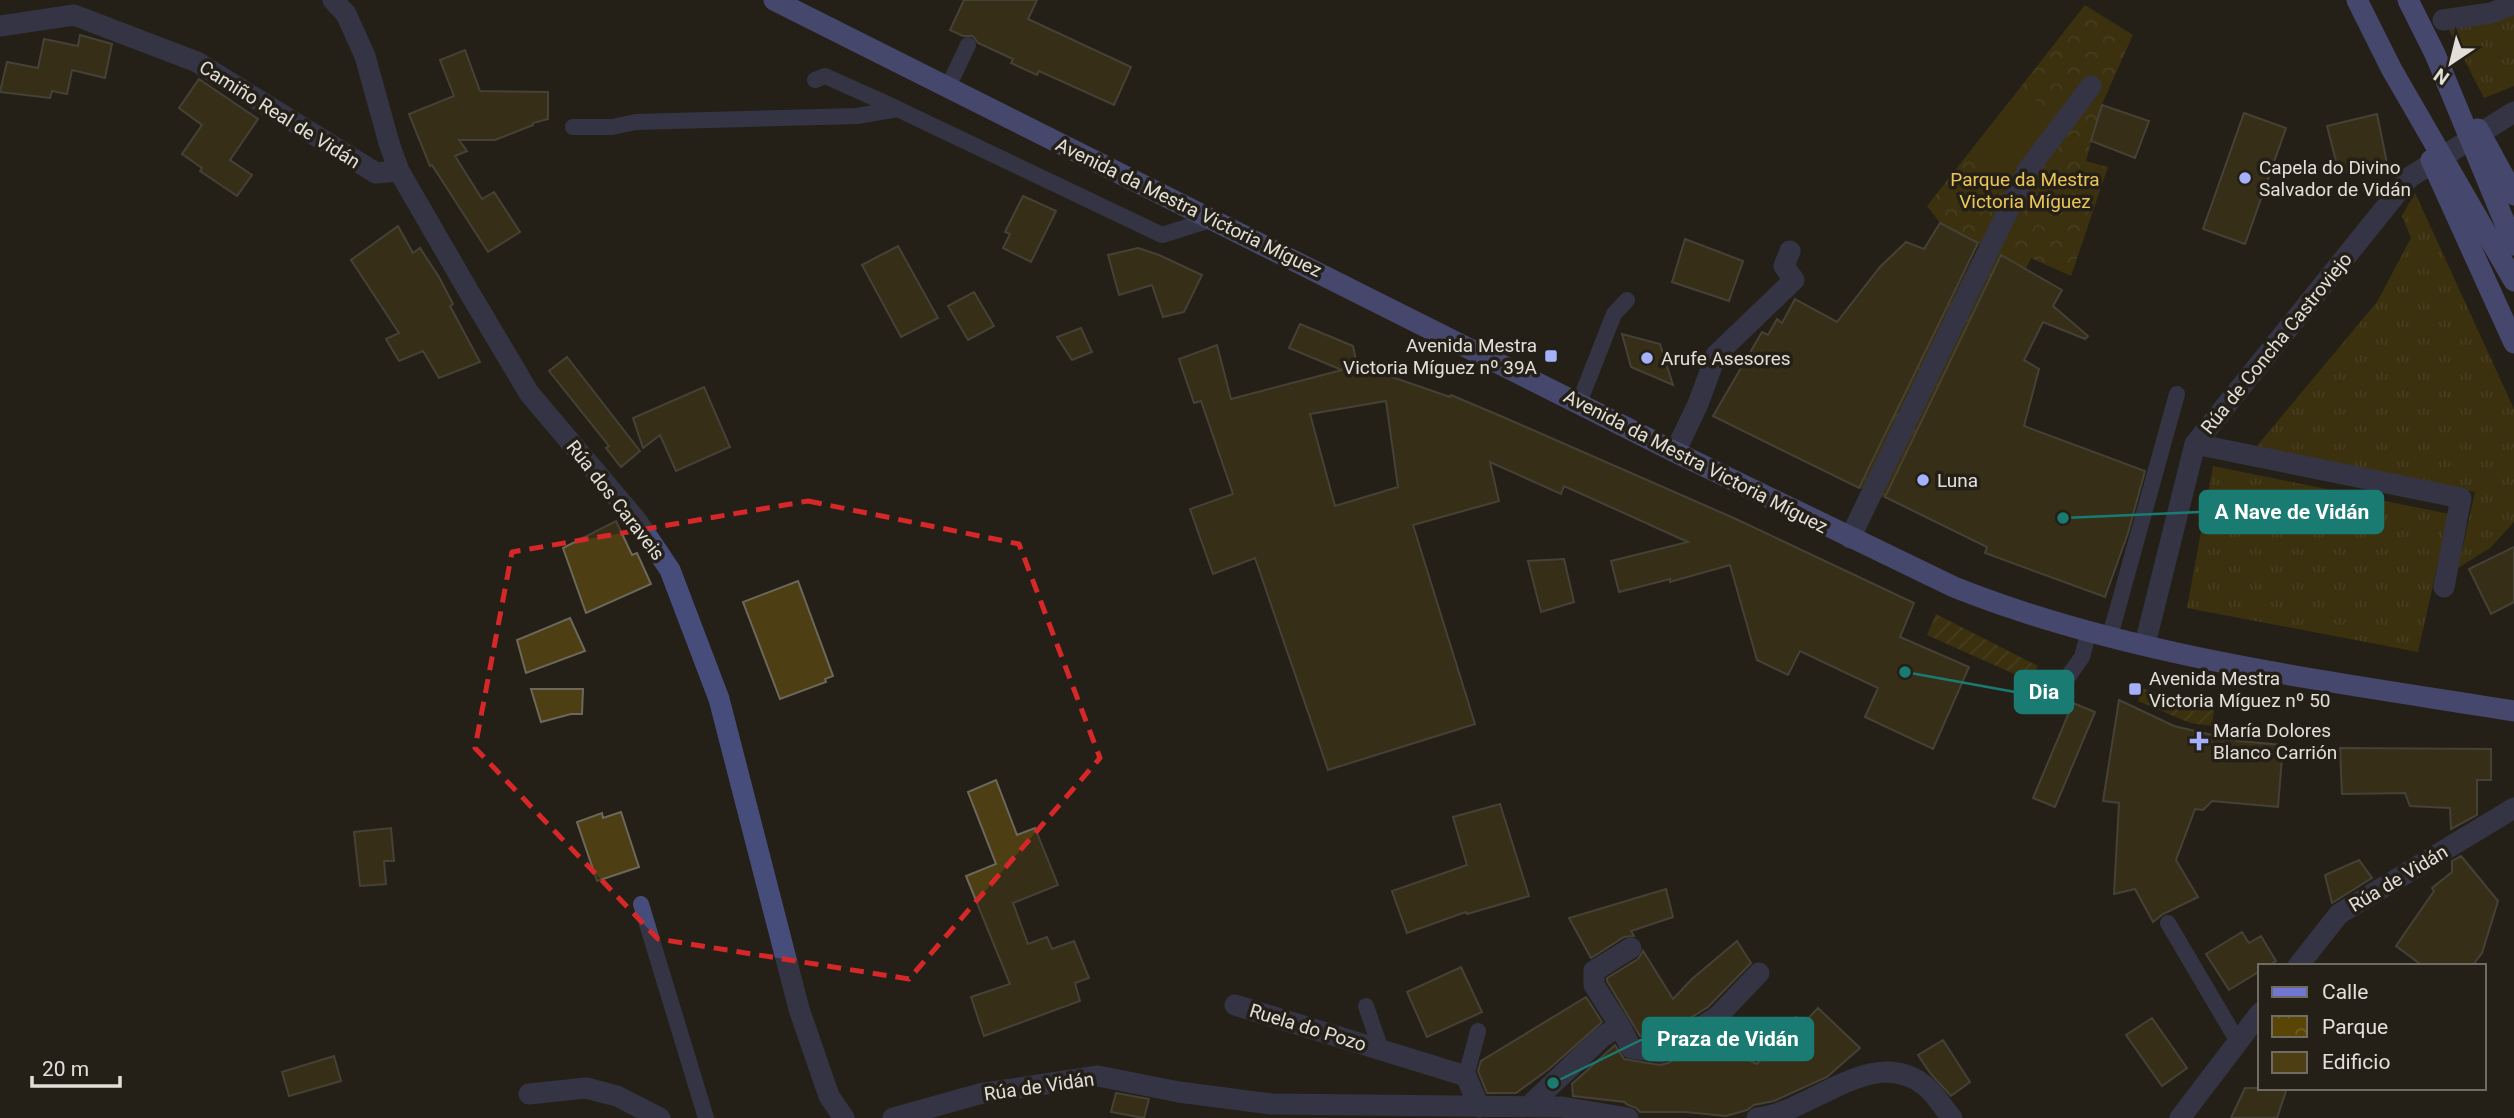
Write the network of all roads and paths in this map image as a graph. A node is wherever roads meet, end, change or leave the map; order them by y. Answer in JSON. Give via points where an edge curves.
{"nodes":[{"id":1,"x":333,"y":0,"type":"edge"},
{"id":2,"x":774,"y":0,"type":"edge"},
{"id":3,"x":2357,"y":0,"type":"edge"},
{"id":4,"x":2408,"y":0,"type":"edge"},
{"id":5,"x":2514,"y":4,"type":"edge"},
{"id":6,"x":2443,"y":20,"type":"dead end"},
{"id":7,"x":0,"y":26,"type":"edge"},
{"id":8,"x":968,"y":45,"type":"dead end"},
{"id":9,"x":815,"y":80,"type":"dead end"},
{"id":10,"x":2091,"y":86,"type":"dead end"},
{"id":11,"x":948,"y":87,"type":"junction"},
{"id":12,"x":898,"y":109,"type":"junction"},
{"id":13,"x":2514,"y":112,"type":"edge"},
{"id":14,"x":573,"y":127,"type":"dead end"},
{"id":15,"x":2486,"y":158,"type":"junction"},
{"id":16,"x":400,"y":171,"type":"junction"},
{"id":17,"x":2447,"y":179,"type":"junction"},
{"id":18,"x":2514,"y":195,"type":"edge"},
{"id":19,"x":1213,"y":219,"type":"junction"},
{"id":20,"x":2514,"y":245,"type":"edge"},
{"id":21,"x":1790,"y":251,"type":"dead end"},
{"id":22,"x":2514,"y":281,"type":"edge"},
{"id":23,"x":1627,"y":300,"type":"dead end"},
{"id":24,"x":2514,"y":343,"type":"edge"},
{"id":25,"x":2177,"y":394,"type":"dead end"},
{"id":26,"x":1578,"y":403,"type":"junction"},
{"id":27,"x":2195,"y":444,"type":"junction"},
{"id":28,"x":1675,"y":452,"type":"junction"},
{"id":29,"x":1850,"y":538,"type":"junction"},
{"id":30,"x":2444,"y":587,"type":"dead end"},
{"id":31,"x":2089,"y":631,"type":"junction"},
{"id":32,"x":2110,"y":636,"type":"junction"},
{"id":33,"x":2145,"y":644,"type":"junction"},
{"id":34,"x":2055,"y":695,"type":"dead end"},
{"id":35,"x":2514,"y":711,"type":"edge"},
{"id":36,"x":2514,"y":808,"type":"edge"},
{"id":37,"x":641,"y":904,"type":"dead end"},
{"id":38,"x":2168,"y":923,"type":"dead end"},
{"id":39,"x":1631,"y":948,"type":"dead end"},
{"id":40,"x":2300,"y":964,"type":"edge"},
{"id":41,"x":1759,"y":973,"type":"dead end"},
{"id":42,"x":1235,"y":1005,"type":"dead end"},
{"id":43,"x":1366,"y":1006,"type":"dead end"},
{"id":44,"x":2258,"y":1016,"type":"edge"},
{"id":45,"x":1620,"y":1026,"type":"junction"},
{"id":46,"x":1478,"y":1031,"type":"dead end"},
{"id":47,"x":2238,"y":1042,"type":"junction"},
{"id":48,"x":1381,"y":1050,"type":"junction"},
{"id":49,"x":1466,"y":1076,"type":"junction"},
{"id":50,"x":529,"y":1094,"type":"dead end"},
{"id":51,"x":1529,"y":1106,"type":"junction"},
{"id":52,"x":1479,"y":1107,"type":"junction"},
{"id":53,"x":1269,"y":1111,"type":"edge"},
{"id":54,"x":1605,"y":1117,"type":"edge"},
{"id":55,"x":660,"y":1118,"type":"edge"},
{"id":56,"x":706,"y":1118,"type":"edge"},
{"id":57,"x":844,"y":1118,"type":"edge"},
{"id":58,"x":893,"y":1118,"type":"edge"},
{"id":59,"x":1628,"y":1118,"type":"edge"},
{"id":60,"x":1757,"y":1118,"type":"edge"},
{"id":61,"x":1952,"y":1118,"type":"edge"},
{"id":62,"x":2180,"y":1118,"type":"edge"}],
"edges":[{"from":1,"to":16,"type":"street","name":"Rúa dos Caraveis","via":[[346,14],[365,55]]},
{"from":2,"to":11,"type":"main road","name":"Avenida da Mestra Victoria Míguez"},
{"from":3,"to":17,"type":"main road"},
{"from":4,"to":15,"type":"main road"},
{"from":5,"to":6,"type":"street","via":[[2491,13]]},
{"from":7,"to":16,"type":"street","name":"Camiño Real de Vidán","via":[[74,15],[197,62],[376,173]]},
{"from":8,"to":11,"type":"lane"},
{"from":9,"to":12,"type":"lane","via":[[825,76]]},
{"from":10,"to":29,"type":"street","via":[[2027,171]]},
{"from":11,"to":19,"type":"main road","name":"Avenida da Mestra Victoria Míguez"},
{"from":12,"to":14,"type":"lane","via":[[857,116]]},
{"from":12,"to":19,"type":"lane","via":[[1162,235]]},
{"from":13,"to":27,"type":"street","name":"Rúa de Concha Castroviejo","via":[[2410,177]]},
{"from":15,"to":18,"type":"main road"},
{"from":15,"to":20,"type":"main road"},
{"from":16,"to":57,"type":"street","name":"Rúa dos Caraveis","via":[[529,393],[637,521],[670,570],[719,699],[799,1009],[829,1096]]},
{"from":17,"to":22,"type":"main road"},
{"from":17,"to":24,"type":"main road"},
{"from":19,"to":26,"type":"main road","name":"Avenida da Mestra Victoria Míguez"},
{"from":21,"to":28,"type":"street","via":[[1784,266],[1794,280],[1716,355]]},
{"from":23,"to":26,"type":"lane","via":[[1614,314]]},
{"from":25,"to":32,"type":"lane","via":[[2155,445]]},
{"from":26,"to":28,"type":"main road","name":"Avenida da Mestra Victoria Míguez"},
{"from":27,"to":30,"type":"street","via":[[2461,498]]},
{"from":27,"to":33,"type":"street","name":"Rúa de Concha Castroviejo"},
{"from":28,"to":29,"type":"main road","name":"Avenida da Mestra Victoria Míguez"},
{"from":29,"to":31,"type":"main road","name":"Avenida da Mestra Victoria Míguez","via":[[1995,603]]},
{"from":31,"to":32,"type":"main road","name":"Avenida da Mestra Victoria Míguez"},
{"from":31,"to":34,"type":"lane","via":[[2082,657]]},
{"from":32,"to":33,"type":"main road","name":"Avenida da Mestra Victoria Míguez"},
{"from":33,"to":35,"type":"main road","name":"Avenida da Mestra Victoria Míguez","via":[[2377,690]]},
{"from":36,"to":40,"type":"street","name":"Rúa de Vidán","via":[[2339,914]]},
{"from":37,"to":56,"type":"lane"},
{"from":38,"to":47,"type":"lane"},
{"from":39,"to":45,"type":"street","via":[[1594,971],[1594,985]]},
{"from":41,"to":45,"type":"street","via":[[1717,1017],[1661,1052],[1631,1048]]},
{"from":42,"to":48,"type":"street","name":"Ruela do Pozo"},
{"from":43,"to":48,"type":"lane","name":"Ruela do Pozo"},
{"from":44,"to":47,"type":"street"},
{"from":45,"to":51,"type":"street","via":[[1602,1037]]},
{"from":46,"to":49,"type":"lane"},
{"from":47,"to":62,"type":"street"},
{"from":48,"to":49,"type":"street","name":"Ruela do Pozo"},
{"from":49,"to":52,"type":"street"},
{"from":50,"to":55,"type":"street","via":[[586,1088],[617,1096]]},
{"from":51,"to":52,"type":"street","name":"Rúa de Vidán"},
{"from":51,"to":54,"type":"street","name":"Rúa de Vidán","via":[[1562,1107]]},
{"from":52,"to":53,"type":"street","name":"Rúa de Vidán"},
{"from":53,"to":58,"type":"street","name":"Rúa de Vidán","via":[[1098,1076],[979,1094]]},
{"from":54,"to":59,"type":"street","name":"Rúa de Vidán"},
{"from":60,"to":61,"type":"street","via":[[1798,1106],[1866,1073],[1889,1071],[1924,1085]]}]}
